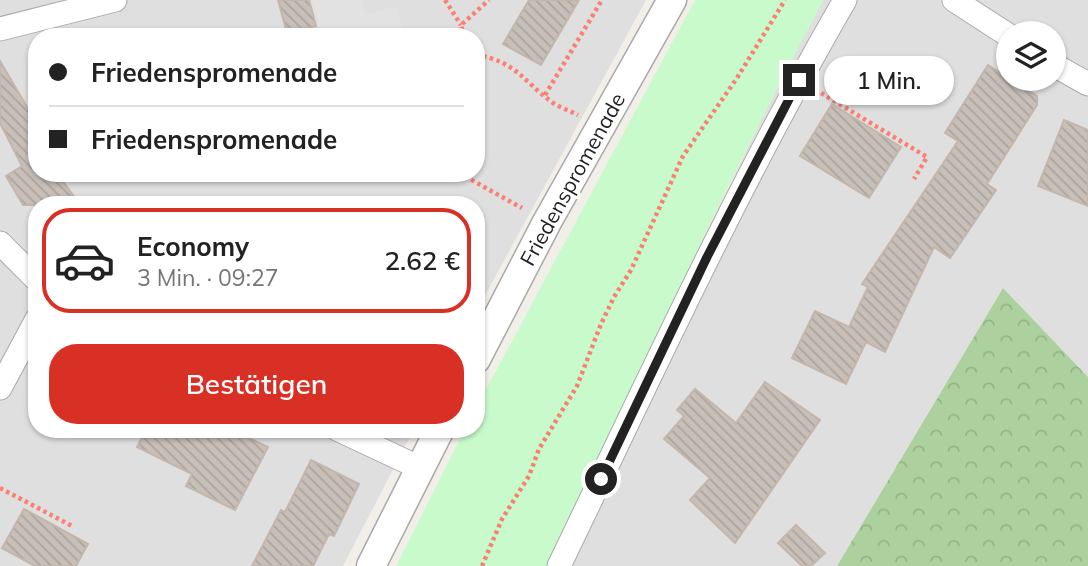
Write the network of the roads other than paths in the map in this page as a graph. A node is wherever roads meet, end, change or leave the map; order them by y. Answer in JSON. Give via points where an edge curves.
{"nodes":[{"id":1,"x":115,"y":0,"type":"edge"},
{"id":2,"x":672,"y":0,"type":"edge"},
{"id":3,"x":845,"y":0,"type":"edge"},
{"id":4,"x":954,"y":0,"type":"edge"},
{"id":5,"x":996,"y":27,"type":"edge"},
{"id":6,"x":0,"y":29,"type":"edge"},
{"id":7,"x":1066,"y":72,"type":"edge"},
{"id":8,"x":1088,"y":84,"type":"edge"},
{"id":9,"x":0,"y":243,"type":"edge"},
{"id":10,"x":28,"y":271,"type":"edge"},
{"id":11,"x":28,"y":336,"type":"edge"},
{"id":12,"x":485,"y":342,"type":"edge"},
{"id":13,"x":0,"y":388,"type":"edge"},
{"id":14,"x":356,"y":438,"type":"edge"},
{"id":15,"x":435,"y":438,"type":"edge"},
{"id":16,"x":420,"y":468,"type":"junction"},
{"id":17,"x":371,"y":566,"type":"edge"},
{"id":18,"x":559,"y":566,"type":"edge"}],
"edges":[{"from":1,"to":6,"type":"street"},
{"from":2,"to":12,"type":"street","name":"Friedenspromenade"},
{"from":3,"to":18,"type":"street","via":[[707,257]]},
{"from":4,"to":5,"type":"street"},
{"from":7,"to":8,"type":"street"},
{"from":9,"to":10,"type":"street"},
{"from":11,"to":13,"type":"street"},
{"from":14,"to":16,"type":"street"},
{"from":15,"to":16,"type":"street"},
{"from":16,"to":17,"type":"street"}]}
